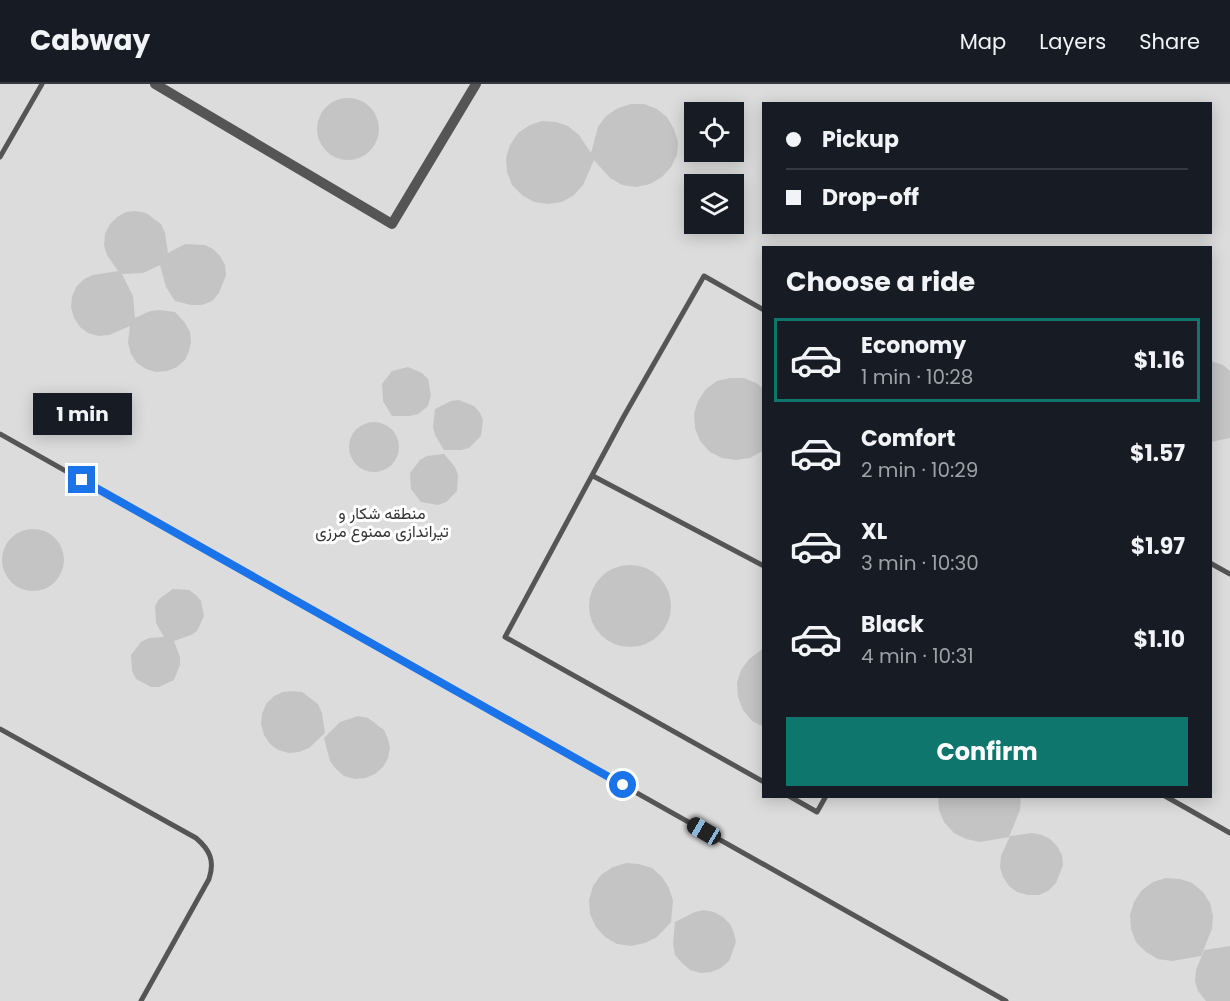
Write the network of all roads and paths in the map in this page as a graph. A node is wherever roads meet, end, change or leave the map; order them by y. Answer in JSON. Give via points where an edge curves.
{"nodes":[{"id":1,"x":42,"y":84,"type":"edge"},
{"id":2,"x":155,"y":84,"type":"edge"},
{"id":3,"x":476,"y":84,"type":"edge"},
{"id":4,"x":0,"y":157,"type":"edge"},
{"id":5,"x":762,"y":309,"type":"edge"},
{"id":6,"x":0,"y":434,"type":"edge"},
{"id":7,"x":593,"y":476,"type":"junction"},
{"id":8,"x":1212,"y":564,"type":"edge"},
{"id":9,"x":762,"y":565,"type":"edge"},
{"id":10,"x":1230,"y":574,"type":"edge"},
{"id":11,"x":0,"y":729,"type":"edge"},
{"id":12,"x":762,"y":781,"type":"edge"},
{"id":13,"x":792,"y":798,"type":"edge"},
{"id":14,"x":825,"y":798,"type":"edge"},
{"id":15,"x":1169,"y":798,"type":"edge"},
{"id":16,"x":1230,"y":833,"type":"edge"},
{"id":17,"x":141,"y":1001,"type":"edge"},
{"id":18,"x":1006,"y":1001,"type":"edge"}],
"edges":[{"from":1,"to":4,"type":"lane"},
{"from":2,"to":3,"type":"street","via":[[392,224]]},
{"from":5,"to":7,"type":"lane","via":[[704,276]]},
{"from":6,"to":18,"type":"lane"},
{"from":7,"to":9,"type":"lane"},
{"from":7,"to":12,"type":"lane","via":[[505,637]]},
{"from":8,"to":10,"type":"lane"},
{"from":11,"to":17,"type":"lane","via":[[196,838],[209,852],[209,879]]},
{"from":13,"to":14,"type":"lane","via":[[817,812]]},
{"from":15,"to":16,"type":"lane"}]}
